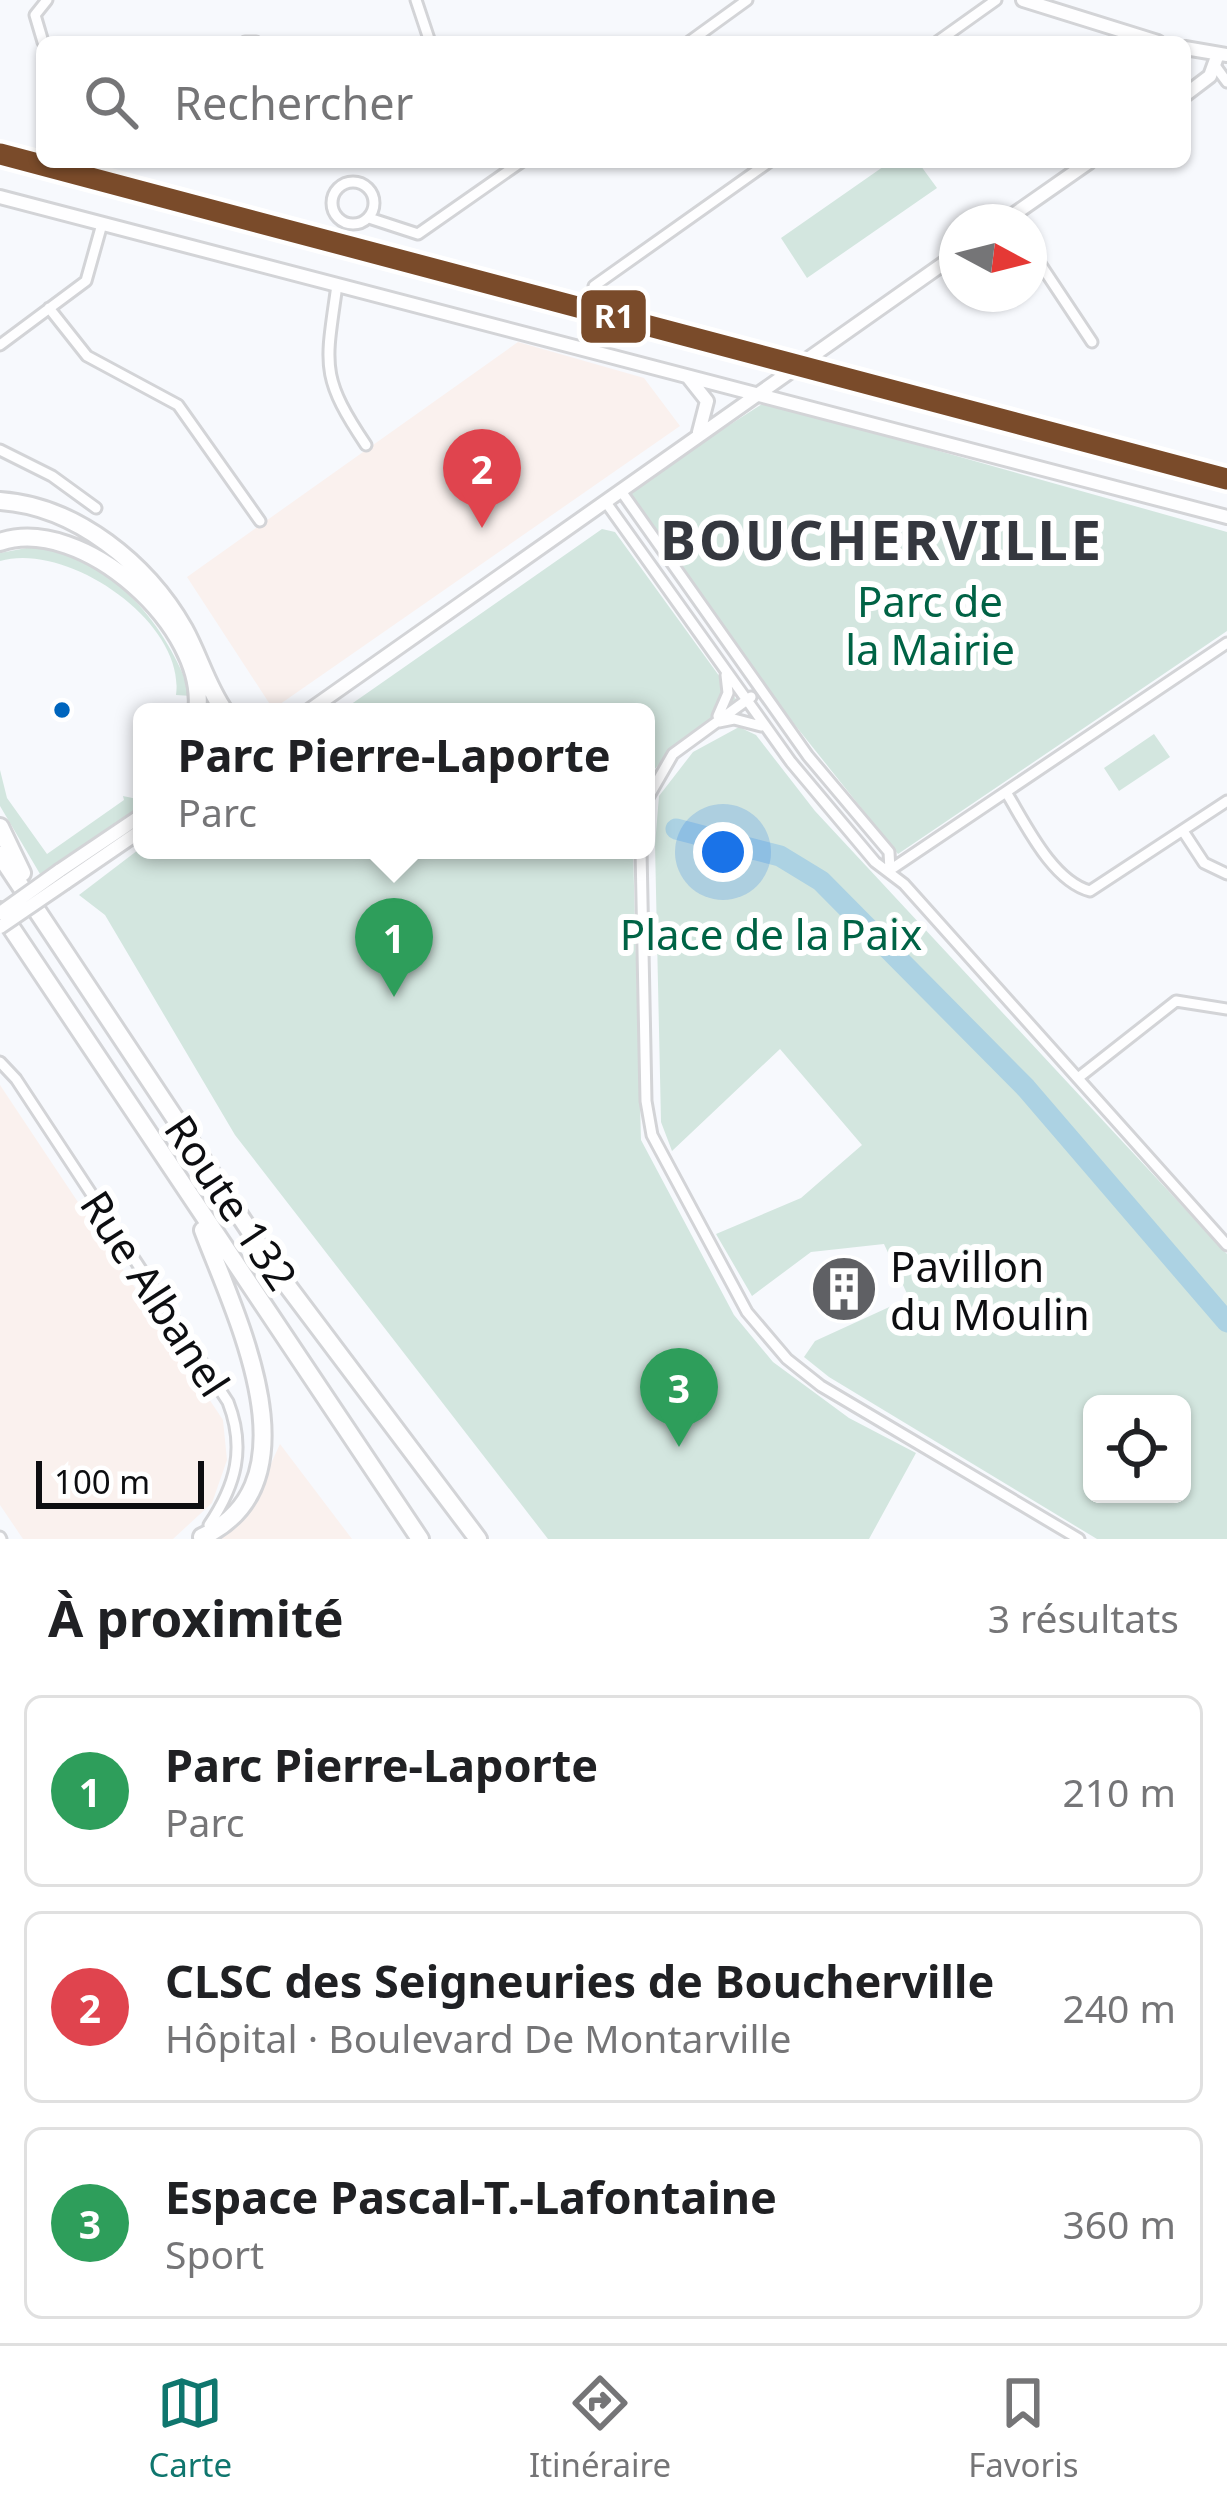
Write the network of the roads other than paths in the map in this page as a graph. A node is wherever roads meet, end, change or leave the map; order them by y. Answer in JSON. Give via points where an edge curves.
{"nodes":[{"id":1,"x":47,"y":0,"type":"edge"},
{"id":2,"x":416,"y":0,"type":"edge"},
{"id":3,"x":747,"y":0,"type":"edge"},
{"id":4,"x":996,"y":0,"type":"edge"},
{"id":5,"x":1023,"y":0,"type":"edge"},
{"id":6,"x":42,"y":36,"type":"edge"},
{"id":7,"x":428,"y":36,"type":"edge"},
{"id":8,"x":697,"y":36,"type":"edge"},
{"id":9,"x":945,"y":36,"type":"edge"},
{"id":10,"x":1139,"y":36,"type":"edge"},
{"id":11,"x":1191,"y":50,"type":"edge"},
{"id":12,"x":1220,"y":59,"type":"edge"},
{"id":13,"x":1227,"y":82,"type":"edge"},
{"id":14,"x":1191,"y":89,"type":"edge"},
{"id":15,"x":512,"y":168,"type":"edge"},
{"id":16,"x":761,"y":168,"type":"edge"},
{"id":17,"x":1081,"y":168,"type":"edge"},
{"id":18,"x":0,"y":197,"type":"edge"},
{"id":19,"x":1031,"y":204,"type":"edge"},
{"id":20,"x":369,"y":218,"type":"junction"},
{"id":21,"x":102,"y":224,"type":"junction"},
{"id":22,"x":939,"y":267,"type":"edge"},
{"id":23,"x":1047,"y":275,"type":"edge"},
{"id":24,"x":337,"y":284,"type":"junction"},
{"id":25,"x":594,"y":286,"type":"dead end"},
{"id":26,"x":49,"y":308,"type":"junction"},
{"id":27,"x":1091,"y":342,"type":"dead end"},
{"id":28,"x":0,"y":345,"type":"edge"},
{"id":29,"x":682,"y":374,"type":"junction"},
{"id":30,"x":759,"y":393,"type":"junction"},
{"id":31,"x":695,"y":438,"type":"junction"},
{"id":32,"x":366,"y":445,"type":"dead end"},
{"id":33,"x":0,"y":450,"type":"edge"},
{"id":34,"x":621,"y":490,"type":"junction"},
{"id":35,"x":0,"y":501,"type":"edge"},
{"id":36,"x":605,"y":501,"type":"junction"},
{"id":37,"x":96,"y":508,"type":"dead end"},
{"id":38,"x":1227,"y":517,"type":"edge"},
{"id":39,"x":260,"y":521,"type":"dead end"},
{"id":40,"x":0,"y":542,"type":"edge"},
{"id":41,"x":1227,"y":643,"type":"edge"},
{"id":42,"x":722,"y":665,"type":"junction"},
{"id":43,"x":760,"y":691,"type":"junction"},
{"id":44,"x":321,"y":700,"type":"junction"},
{"id":45,"x":746,"y":701,"type":"junction"},
{"id":46,"x":196,"y":703,"type":"edge"},
{"id":47,"x":221,"y":703,"type":"edge"},
{"id":48,"x":314,"y":703,"type":"edge"},
{"id":49,"x":318,"y":703,"type":"edge"},
{"id":50,"x":712,"y":725,"type":"junction"},
{"id":51,"x":766,"y":728,"type":"junction"},
{"id":52,"x":655,"y":785,"type":"edge"},
{"id":53,"x":1006,"y":792,"type":"junction"},
{"id":54,"x":1227,"y":801,"type":"edge"},
{"id":55,"x":133,"y":822,"type":"edge"},
{"id":56,"x":0,"y":827,"type":"edge"},
{"id":57,"x":1183,"y":832,"type":"junction"},
{"id":58,"x":133,"y":835,"type":"edge"},
{"id":59,"x":0,"y":855,"type":"edge"},
{"id":60,"x":641,"y":859,"type":"edge"},
{"id":61,"x":890,"y":870,"type":"junction"},
{"id":62,"x":1227,"y":874,"type":"edge"},
{"id":63,"x":62,"y":876,"type":"junction"},
{"id":64,"x":0,"y":912,"type":"edge"},
{"id":65,"x":0,"y":927,"type":"edge"},
{"id":66,"x":50,"y":927,"type":"junction"},
{"id":67,"x":1227,"y":1009,"type":"edge"},
{"id":68,"x":0,"y":1062,"type":"edge"},
{"id":69,"x":1078,"y":1078,"type":"junction"},
{"id":70,"x":195,"y":1207,"type":"junction"},
{"id":71,"x":1227,"y":1245,"type":"edge"},
{"id":72,"x":200,"y":1538,"type":"edge"},
{"id":73,"x":420,"y":1539,"type":"edge"},
{"id":74,"x":478,"y":1539,"type":"edge"},
{"id":75,"x":1079,"y":1539,"type":"edge"}],
"edges":[{"from":1,"to":6,"type":"street","via":[[35,15]]},
{"from":2,"to":7,"type":"street"},
{"from":3,"to":8,"type":"street"},
{"from":4,"to":9,"type":"street"},
{"from":5,"to":10,"type":"street"},
{"from":11,"to":12,"type":"street"},
{"from":12,"to":13,"type":"street"},
{"from":12,"to":14,"type":"street"},
{"from":15,"to":20,"type":"street","via":[[418,234]]},
{"from":16,"to":25,"type":"street"},
{"from":17,"to":19,"type":"street"},
{"from":18,"to":21,"type":"street"},
{"from":20,"to":20,"type":"street","via":[[368,187],[348,182],[337,190],[337,217],[356,224]]},
{"from":21,"to":24,"type":"street"},
{"from":21,"to":26,"type":"street","via":[[86,280]]},
{"from":22,"to":30,"type":"street"},
{"from":23,"to":27,"type":"street"},
{"from":24,"to":29,"type":"street"},
{"from":24,"to":32,"type":"street","via":[[327,355],[333,397]]},
{"from":26,"to":28,"type":"street"},
{"from":26,"to":39,"type":"street","via":[[87,356],[178,405]]},
{"from":29,"to":30,"type":"street"},
{"from":29,"to":31,"type":"street","via":[[707,401]]},
{"from":30,"to":31,"type":"street"},
{"from":30,"to":38,"type":"street"},
{"from":31,"to":34,"type":"street"},
{"from":33,"to":37,"type":"street"},
{"from":34,"to":36,"type":"street"},
{"from":34,"to":43,"type":"street"},
{"from":35,"to":47,"type":"highway","via":[[58,514],[128,561],[181,623]]},
{"from":36,"to":42,"type":"street"},
{"from":36,"to":44,"type":"street"},
{"from":40,"to":46,"type":"highway","via":[[30,535],[62,540],[128,580],[176,639]]},
{"from":41,"to":53,"type":"street"},
{"from":42,"to":45,"type":"street"},
{"from":42,"to":50,"type":"street","via":[[728,693]]},
{"from":43,"to":45,"type":"street"},
{"from":43,"to":61,"type":"street","via":[[889,852]]},
{"from":44,"to":48,"type":"street"},
{"from":44,"to":49,"type":"street"},
{"from":45,"to":50,"type":"street"},
{"from":45,"to":51,"type":"street"},
{"from":50,"to":51,"type":"street","via":[[734,718]]},
{"from":50,"to":52,"type":"street","via":[[673,754]]},
{"from":51,"to":61,"type":"street","via":[[875,862]]},
{"from":53,"to":57,"type":"street","via":[[1042,850],[1090,891]]},
{"from":53,"to":61,"type":"street"},
{"from":54,"to":57,"type":"street"},
{"from":55,"to":63,"type":"street"},
{"from":56,"to":66,"type":"highway"},
{"from":57,"to":62,"type":"street","via":[[1204,863]]},
{"from":58,"to":63,"type":"street"},
{"from":59,"to":66,"type":"highway","name":"Route 132"},
{"from":60,"to":75,"type":"street","via":[[649,1123],[747,1312],[829,1392]]},
{"from":61,"to":69,"type":"street"},
{"from":63,"to":64,"type":"street","bridge":true},
{"from":63,"to":65,"type":"street","bridge":true},
{"from":64,"to":70,"type":"highway","name":"Route 132"},
{"from":66,"to":74,"type":"highway","name":"Route 132","via":[[277,1272]]},
{"from":67,"to":69,"type":"street","via":[[1168,1004]]},
{"from":68,"to":72,"type":"street","name":"Rue Albanel","via":[[223,1394],[238,1463]]},
{"from":69,"to":71,"type":"street"},
{"from":70,"to":72,"type":"highway","via":[[253,1366],[263,1425],[258,1469],[243,1503]]},
{"from":70,"to":73,"type":"highway","name":"Route 132"}]}
